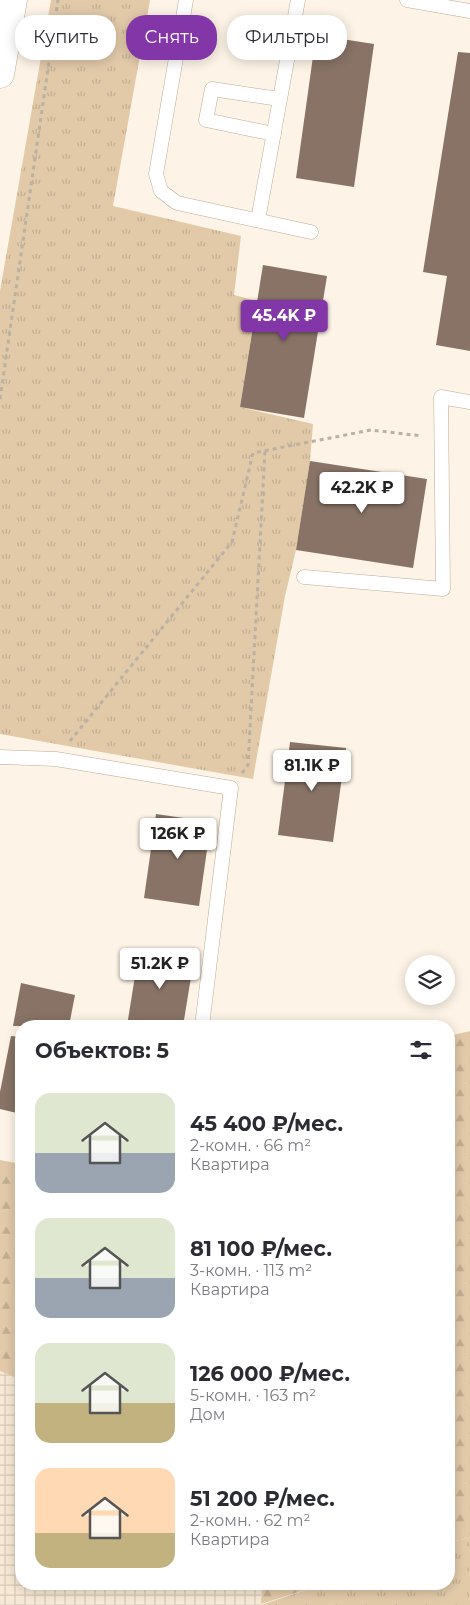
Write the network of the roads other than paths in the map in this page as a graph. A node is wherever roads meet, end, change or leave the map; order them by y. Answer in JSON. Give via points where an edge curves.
{"nodes":[{"id":1,"x":13,"y":0,"type":"edge"},
{"id":2,"x":186,"y":0,"type":"edge"},
{"id":3,"x":298,"y":0,"type":"edge"},
{"id":4,"x":407,"y":0,"type":"edge"},
{"id":5,"x":429,"y":2,"type":"edge"},
{"id":6,"x":470,"y":11,"type":"edge"},
{"id":7,"x":0,"y":74,"type":"edge"},
{"id":8,"x":279,"y":99,"type":"junction"},
{"id":9,"x":274,"y":134,"type":"junction"},
{"id":10,"x":258,"y":220,"type":"junction"},
{"id":11,"x":311,"y":232,"type":"dead end"},
{"id":12,"x":470,"y":402,"type":"edge"},
{"id":13,"x":304,"y":577,"type":"dead end"},
{"id":14,"x":0,"y":756,"type":"edge"},
{"id":15,"x":203,"y":1020,"type":"edge"}],
"edges":[{"from":1,"to":7,"type":"street"},
{"from":2,"to":10,"type":"lane","via":[[156,174],[161,191],[177,203]]},
{"from":3,"to":8,"type":"lane"},
{"from":4,"to":5,"type":"lane"},
{"from":5,"to":6,"type":"lane"},
{"from":8,"to":9,"type":"lane"},
{"from":8,"to":9,"type":"lane","via":[[212,89],[206,120]]},
{"from":9,"to":10,"type":"lane"},
{"from":10,"to":11,"type":"lane"},
{"from":12,"to":13,"type":"lane","via":[[441,397],[442,589]]},
{"from":14,"to":15,"type":"lane","via":[[56,759],[231,788]]}]}
